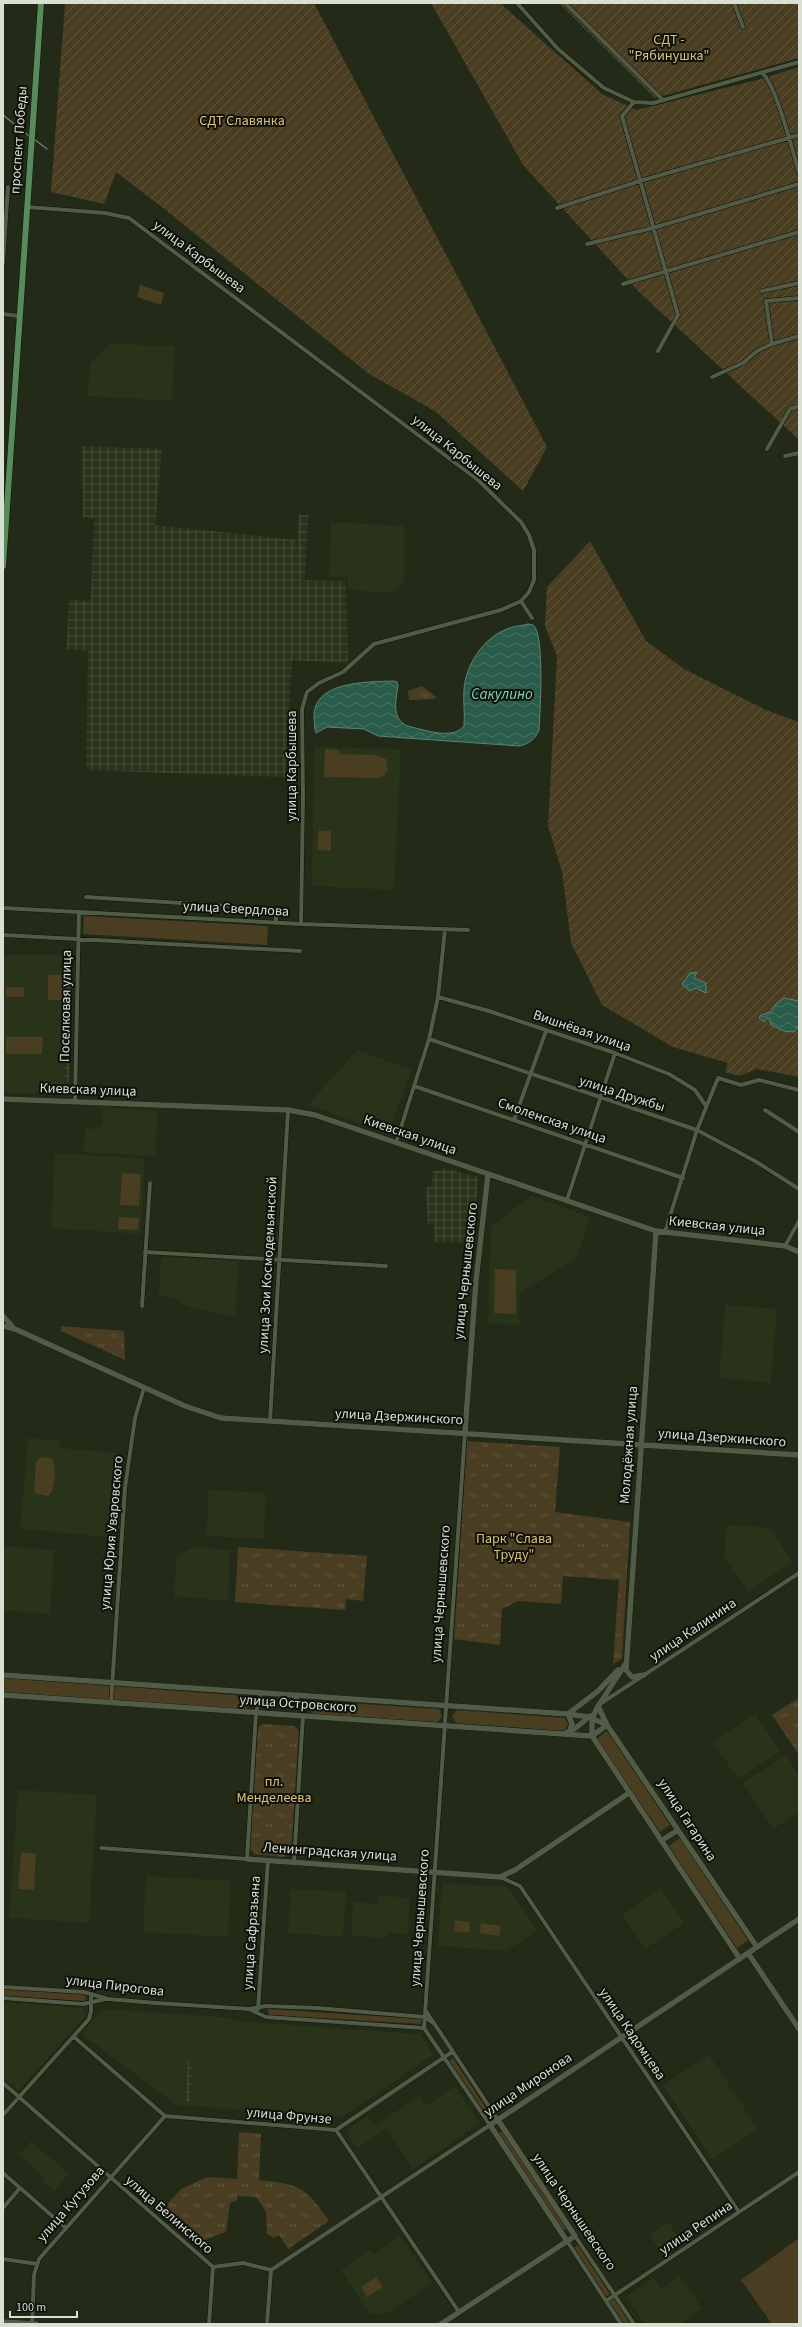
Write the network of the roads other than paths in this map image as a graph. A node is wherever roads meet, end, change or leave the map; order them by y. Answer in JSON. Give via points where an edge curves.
{"nodes":[{"id":1,"x":41,"y":3,"type":"edge"},
{"id":2,"x":517,"y":3,"type":"edge"},
{"id":3,"x":565,"y":3,"type":"edge"},
{"id":4,"x":734,"y":3,"type":"edge"},
{"id":5,"x":743,"y":27,"type":"dead end"},
{"id":6,"x":799,"y":62,"type":"edge"},
{"id":7,"x":763,"y":74,"type":"junction"},
{"id":8,"x":663,"y":100,"type":"junction"},
{"id":9,"x":634,"y":102,"type":"junction"},
{"id":10,"x":799,"y":135,"type":"edge"},
{"id":11,"x":788,"y":138,"type":"junction"},
{"id":12,"x":799,"y":172,"type":"edge"},
{"id":13,"x":640,"y":181,"type":"junction"},
{"id":14,"x":799,"y":184,"type":"edge"},
{"id":15,"x":8,"y":187,"type":"dead end"},
{"id":16,"x":26,"y":207,"type":"junction"},
{"id":17,"x":558,"y":208,"type":"dead end"},
{"id":18,"x":654,"y":228,"type":"junction"},
{"id":19,"x":799,"y":232,"type":"edge"},
{"id":20,"x":587,"y":244,"type":"dead end"},
{"id":21,"x":3,"y":263,"type":"edge"},
{"id":22,"x":665,"y":270,"type":"junction"},
{"id":23,"x":799,"y":283,"type":"edge"},
{"id":24,"x":623,"y":284,"type":"dead end"},
{"id":25,"x":762,"y":291,"type":"dead end"},
{"id":26,"x":799,"y":298,"type":"edge"},
{"id":27,"x":3,"y":314,"type":"edge"},
{"id":28,"x":20,"y":316,"type":"junction"},
{"id":29,"x":799,"y":336,"type":"edge"},
{"id":30,"x":772,"y":344,"type":"junction"},
{"id":31,"x":658,"y":351,"type":"dead end"},
{"id":32,"x":712,"y":377,"type":"dead end"},
{"id":33,"x":799,"y":406,"type":"edge"},
{"id":34,"x":767,"y":449,"type":"dead end"},
{"id":35,"x":799,"y":453,"type":"edge"},
{"id":36,"x":785,"y":456,"type":"dead end"},
{"id":37,"x":3,"y":566,"type":"edge"},
{"id":38,"x":520,"y":602,"type":"junction"},
{"id":39,"x":532,"y":618,"type":"dead end"},
{"id":40,"x":86,"y":897,"type":"dead end"},
{"id":41,"x":3,"y":908,"type":"edge"},
{"id":42,"x":79,"y":912,"type":"junction"},
{"id":43,"x":276,"y":923,"type":"junction"},
{"id":44,"x":301,"y":924,"type":"junction"},
{"id":45,"x":445,"y":929,"type":"junction"},
{"id":46,"x":468,"y":930,"type":"dead end"},
{"id":47,"x":3,"y":935,"type":"edge"},
{"id":48,"x":78,"y":938,"type":"junction"},
{"id":49,"x":300,"y":951,"type":"dead end"},
{"id":50,"x":438,"y":997,"type":"junction"},
{"id":51,"x":546,"y":1031,"type":"junction"},
{"id":52,"x":429,"y":1039,"type":"junction"},
{"id":53,"x":615,"y":1053,"type":"junction"},
{"id":54,"x":529,"y":1074,"type":"junction"},
{"id":55,"x":414,"y":1086,"type":"junction"},
{"id":56,"x":799,"y":1090,"type":"edge"},
{"id":57,"x":3,"y":1099,"type":"edge"},
{"id":58,"x":600,"y":1099,"type":"junction"},
{"id":59,"x":75,"y":1102,"type":"junction"},
{"id":60,"x":706,"y":1106,"type":"junction"},
{"id":61,"x":288,"y":1110,"type":"junction"},
{"id":62,"x":765,"y":1110,"type":"dead end"},
{"id":63,"x":514,"y":1120,"type":"junction"},
{"id":64,"x":697,"y":1130,"type":"junction"},
{"id":65,"x":799,"y":1132,"type":"edge"},
{"id":66,"x":396,"y":1143,"type":"junction"},
{"id":67,"x":586,"y":1144,"type":"junction"},
{"id":68,"x":488,"y":1174,"type":"junction"},
{"id":69,"x":683,"y":1178,"type":"junction"},
{"id":70,"x":150,"y":1183,"type":"dead end"},
{"id":71,"x":799,"y":1189,"type":"edge"},
{"id":72,"x":566,"y":1200,"type":"junction"},
{"id":73,"x":799,"y":1221,"type":"edge"},
{"id":74,"x":656,"y":1232,"type":"junction"},
{"id":75,"x":665,"y":1232,"type":"junction"},
{"id":76,"x":785,"y":1246,"type":"junction"},
{"id":77,"x":145,"y":1252,"type":"junction"},
{"id":78,"x":799,"y":1252,"type":"edge"},
{"id":79,"x":279,"y":1260,"type":"junction"},
{"id":80,"x":386,"y":1266,"type":"dead end"},
{"id":81,"x":142,"y":1306,"type":"dead end"},
{"id":82,"x":3,"y":1316,"type":"edge"},
{"id":83,"x":3,"y":1326,"type":"edge"},
{"id":84,"x":16,"y":1329,"type":"junction"},
{"id":85,"x":144,"y":1388,"type":"junction"},
{"id":86,"x":270,"y":1422,"type":"junction"},
{"id":87,"x":465,"y":1432,"type":"junction"},
{"id":88,"x":640,"y":1445,"type":"junction"},
{"id":89,"x":799,"y":1455,"type":"edge"},
{"id":90,"x":799,"y":1573,"type":"edge"},
{"id":91,"x":627,"y":1661,"type":"junction"},
{"id":92,"x":3,"y":1675,"type":"edge"},
{"id":93,"x":644,"y":1676,"type":"junction"},
{"id":94,"x":111,"y":1683,"type":"junction"},
{"id":95,"x":261,"y":1694,"type":"junction"},
{"id":96,"x":3,"y":1695,"type":"edge"},
{"id":97,"x":294,"y":1696,"type":"junction"},
{"id":98,"x":110,"y":1703,"type":"junction"},
{"id":99,"x":446,"y":1706,"type":"junction"},
{"id":100,"x":598,"y":1706,"type":"junction"},
{"id":101,"x":256,"y":1713,"type":"junction"},
{"id":102,"x":568,"y":1714,"type":"junction"},
{"id":103,"x":302,"y":1716,"type":"junction"},
{"id":104,"x":591,"y":1718,"type":"junction"},
{"id":105,"x":445,"y":1725,"type":"junction"},
{"id":106,"x":607,"y":1725,"type":"junction"},
{"id":107,"x":566,"y":1733,"type":"junction"},
{"id":108,"x":592,"y":1736,"type":"junction"},
{"id":109,"x":629,"y":1793,"type":"junction"},
{"id":110,"x":678,"y":1830,"type":"junction"},
{"id":111,"x":661,"y":1841,"type":"junction"},
{"id":112,"x":101,"y":1848,"type":"dead end"},
{"id":113,"x":247,"y":1858,"type":"junction"},
{"id":114,"x":268,"y":1860,"type":"junction"},
{"id":115,"x":294,"y":1862,"type":"junction"},
{"id":116,"x":435,"y":1872,"type":"junction"},
{"id":117,"x":500,"y":1877,"type":"junction"},
{"id":118,"x":799,"y":1919,"type":"edge"},
{"id":119,"x":757,"y":1947,"type":"junction"},
{"id":120,"x":748,"y":1953,"type":"junction"},
{"id":121,"x":740,"y":1959,"type":"junction"},
{"id":122,"x":3,"y":1987,"type":"edge"},
{"id":123,"x":91,"y":1995,"type":"junction"},
{"id":124,"x":3,"y":1998,"type":"edge"},
{"id":125,"x":108,"y":1999,"type":"junction"},
{"id":126,"x":91,"y":2002,"type":"junction"},
{"id":127,"x":258,"y":2007,"type":"junction"},
{"id":128,"x":249,"y":2009,"type":"junction"},
{"id":129,"x":425,"y":2010,"type":"junction"},
{"id":130,"x":258,"y":2013,"type":"junction"},
{"id":131,"x":425,"y":2017,"type":"junction"},
{"id":132,"x":433,"y":2023,"type":"junction"},
{"id":133,"x":424,"y":2028,"type":"junction"},
{"id":134,"x":799,"y":2029,"type":"edge"},
{"id":135,"x":74,"y":2037,"type":"junction"},
{"id":136,"x":621,"y":2037,"type":"junction"},
{"id":137,"x":452,"y":2052,"type":"junction"},
{"id":138,"x":443,"y":2058,"type":"junction"},
{"id":139,"x":3,"y":2083,"type":"edge"},
{"id":140,"x":19,"y":2098,"type":"junction"},
{"id":141,"x":3,"y":2116,"type":"edge"},
{"id":142,"x":165,"y":2116,"type":"junction"},
{"id":143,"x":498,"y":2120,"type":"junction"},
{"id":144,"x":490,"y":2125,"type":"junction"},
{"id":145,"x":336,"y":2130,"type":"junction"},
{"id":146,"x":799,"y":2172,"type":"edge"},
{"id":147,"x":3,"y":2173,"type":"edge"},
{"id":148,"x":110,"y":2178,"type":"junction"},
{"id":149,"x":20,"y":2188,"type":"junction"},
{"id":150,"x":381,"y":2197,"type":"junction"},
{"id":151,"x":3,"y":2208,"type":"edge"},
{"id":152,"x":740,"y":2212,"type":"junction"},
{"id":153,"x":66,"y":2228,"type":"junction"},
{"id":154,"x":575,"y":2236,"type":"junction"},
{"id":155,"x":566,"y":2241,"type":"junction"},
{"id":156,"x":3,"y":2259,"type":"edge"},
{"id":157,"x":37,"y":2264,"type":"junction"},
{"id":158,"x":213,"y":2267,"type":"junction"},
{"id":159,"x":271,"y":2270,"type":"junction"},
{"id":160,"x":615,"y":2295,"type":"junction"},
{"id":161,"x":606,"y":2301,"type":"junction"},
{"id":162,"x":459,"y":2312,"type":"junction"},
{"id":163,"x":3,"y":2322,"type":"edge"},
{"id":164,"x":32,"y":2324,"type":"edge"},
{"id":165,"x":36,"y":2324,"type":"edge"},
{"id":166,"x":209,"y":2324,"type":"edge"},
{"id":167,"x":267,"y":2324,"type":"edge"},
{"id":168,"x":441,"y":2324,"type":"edge"},
{"id":169,"x":621,"y":2324,"type":"edge"},
{"id":170,"x":634,"y":2324,"type":"edge"}],
"edges":[{"from":1,"to":16,"type":"main road","name":"проспект Победы"},
{"from":2,"to":9,"type":"street","via":[[558,49],[604,88]]},
{"from":3,"to":8,"type":"street"},
{"from":4,"to":5,"type":"street"},
{"from":6,"to":7,"type":"street"},
{"from":7,"to":8,"type":"street"},
{"from":7,"to":11,"type":"street","via":[[768,78]]},
{"from":8,"to":9,"type":"street","via":[[653,103]]},
{"from":9,"to":13,"type":"street","via":[[622,116]]},
{"from":10,"to":11,"type":"street"},
{"from":11,"to":12,"type":"street"},
{"from":11,"to":13,"type":"street"},
{"from":13,"to":17,"type":"street"},
{"from":13,"to":18,"type":"street"},
{"from":14,"to":18,"type":"street"},
{"from":15,"to":21,"type":"street"},
{"from":16,"to":28,"type":"main road","name":"проспект Победы"},
{"from":16,"to":38,"type":"street","name":"улица Карбышева","via":[[105,212],[129,218],[478,480],[521,522],[529,534],[534,550],[535,569],[529,592]]},
{"from":18,"to":20,"type":"street"},
{"from":18,"to":22,"type":"street"},
{"from":19,"to":22,"type":"street"},
{"from":22,"to":24,"type":"street"},
{"from":22,"to":31,"type":"street","via":[[678,315]]},
{"from":23,"to":25,"type":"street"},
{"from":26,"to":30,"type":"street","via":[[766,301]]},
{"from":27,"to":28,"type":"street"},
{"from":28,"to":37,"type":"main road","name":"проспект Победы"},
{"from":29,"to":30,"type":"street"},
{"from":30,"to":32,"type":"street","via":[[743,363]]},
{"from":33,"to":34,"type":"street","via":[[790,408]]},
{"from":35,"to":36,"type":"street"},
{"from":38,"to":39,"type":"street"},
{"from":38,"to":44,"type":"street","name":"улица Карбышева","via":[[483,616],[374,644],[343,672],[318,683],[307,692],[302,709]]},
{"from":40,"to":43,"type":"street","via":[[276,909]]},
{"from":41,"to":42,"type":"street","name":"улица Свердлова"},
{"from":42,"to":43,"type":"street","name":"улица Свердлова"},
{"from":42,"to":48,"type":"street","name":"Поселковая улица"},
{"from":43,"to":44,"type":"street","name":"улица Свердлова"},
{"from":44,"to":45,"type":"street","name":"улица Свердлова"},
{"from":45,"to":46,"type":"street","name":"улица Свердлова"},
{"from":45,"to":50,"type":"street"},
{"from":47,"to":48,"type":"street"},
{"from":48,"to":49,"type":"street"},
{"from":48,"to":59,"type":"street","name":"Поселковая улица"},
{"from":50,"to":51,"type":"street","name":"Вишнёвая улица","via":[[460,1001]]},
{"from":50,"to":52,"type":"street"},
{"from":51,"to":53,"type":"street","name":"Вишнёвая улица"},
{"from":51,"to":54,"type":"street"},
{"from":52,"to":54,"type":"street","name":"улица Дружбы"},
{"from":52,"to":55,"type":"street"},
{"from":53,"to":58,"type":"street"},
{"from":53,"to":60,"type":"street","name":"Вишнёвая улица","via":[[669,1074],[695,1090]]},
{"from":54,"to":58,"type":"street","name":"улица Дружбы"},
{"from":54,"to":63,"type":"street"},
{"from":55,"to":63,"type":"street","name":"Смоленская улица"},
{"from":55,"to":66,"type":"street"},
{"from":56,"to":60,"type":"street","via":[[759,1080],[741,1085],[718,1078]]},
{"from":57,"to":59,"type":"main road","name":"Киевская улица"},
{"from":58,"to":64,"type":"street","name":"улица Дружбы"},
{"from":58,"to":67,"type":"street"},
{"from":59,"to":61,"type":"main road","name":"Киевская улица"},
{"from":60,"to":64,"type":"street"},
{"from":61,"to":66,"type":"main road","name":"Киевская улица","via":[[315,1115]]},
{"from":61,"to":79,"type":"street","name":"улица Зои Космодемьянской"},
{"from":62,"to":65,"type":"street"},
{"from":63,"to":67,"type":"street","name":"Смоленская улица"},
{"from":64,"to":69,"type":"street"},
{"from":64,"to":71,"type":"street","name":"улица Дружбы","via":[[755,1160]]},
{"from":66,"to":68,"type":"main road","name":"Киевская улица"},
{"from":67,"to":69,"type":"street","name":"Смоленская улица"},
{"from":67,"to":72,"type":"street"},
{"from":68,"to":72,"type":"main road","name":"Киевская улица"},
{"from":68,"to":87,"type":"main road","name":"улица Чернышевского","via":[[476,1281]]},
{"from":69,"to":75,"type":"street"},
{"from":70,"to":77,"type":"street"},
{"from":72,"to":74,"type":"main road","name":"Киевская улица"},
{"from":73,"to":76,"type":"street"},
{"from":74,"to":75,"type":"main road","name":"Киевская улица"},
{"from":74,"to":88,"type":"main road","name":"Молодёжная улица"},
{"from":75,"to":76,"type":"main road","name":"Киевская улица"},
{"from":76,"to":78,"type":"main road","name":"Киевская улица"},
{"from":77,"to":79,"type":"street"},
{"from":77,"to":81,"type":"street"},
{"from":79,"to":80,"type":"street"},
{"from":79,"to":86,"type":"street","name":"улица Зои Космодемьянской"},
{"from":82,"to":84,"type":"main road","name":"улица Дзержинского"},
{"from":83,"to":84,"type":"main road","name":"улица Дзержинского"},
{"from":84,"to":85,"type":"main road","name":"улица Дзержинского"},
{"from":85,"to":86,"type":"main road","name":"улица Дзержинского","via":[[208,1414]]},
{"from":85,"to":94,"type":"street","name":"улица Юрия Уваровского","via":[[135,1418],[125,1488]]},
{"from":86,"to":87,"type":"main road","name":"улица Дзержинского"},
{"from":87,"to":88,"type":"main road","name":"улица Дзержинского"},
{"from":87,"to":99,"type":"street","name":"улица Чернышевского"},
{"from":88,"to":89,"type":"main road","name":"улица Дзержинского"},
{"from":88,"to":91,"type":"main road","name":"Молодёжная улица"},
{"from":90,"to":93,"type":"street","name":"улица Калинина"},
{"from":91,"to":93,"type":"main road","via":[[628,1674]]},
{"from":91,"to":100,"type":"main road"},
{"from":91,"to":102,"type":"main road","via":[[598,1691]]},
{"from":92,"to":94,"type":"main road","name":"улица Островского"},
{"from":93,"to":100,"type":"street","name":"улица Калинина"},
{"from":94,"to":95,"type":"main road","name":"улица Островского"},
{"from":94,"to":98,"type":"street","name":"улица Юрия Уваровского"},
{"from":95,"to":97,"type":"main road","name":"улица Островского"},
{"from":95,"to":101,"type":"street","name":"улица Сафразьяна"},
{"from":96,"to":98,"type":"main road","name":"улица Островского"},
{"from":97,"to":99,"type":"main road","name":"улица Островского"},
{"from":97,"to":103,"type":"street","via":[[299,1702]]},
{"from":98,"to":101,"type":"main road","name":"улица Островского"},
{"from":99,"to":102,"type":"main road","name":"улица Островского"},
{"from":99,"to":105,"type":"street","name":"улица Чернышевского"},
{"from":100,"to":104,"type":"main road"},
{"from":100,"to":106,"type":"main road","name":"улица Гагарина"},
{"from":101,"to":103,"type":"main road","name":"улица Островского"},
{"from":101,"to":113,"type":"street","name":"улица Сафразьяна"},
{"from":102,"to":104,"type":"main road","name":"улица Островского"},
{"from":102,"to":107,"type":"main road","via":[[572,1728]]},
{"from":103,"to":105,"type":"main road","name":"улица Островского"},
{"from":103,"to":115,"type":"street"},
{"from":104,"to":106,"type":"main road","name":"улица Островского"},
{"from":104,"to":107,"type":"main road"},
{"from":104,"to":108,"type":"main road"},
{"from":105,"to":107,"type":"main road","name":"улица Островского"},
{"from":105,"to":116,"type":"street","name":"улица Чернышевского"},
{"from":106,"to":108,"type":"main road"},
{"from":106,"to":110,"type":"main road","name":"улица Гагарина"},
{"from":107,"to":108,"type":"main road","name":"улица Островского"},
{"from":108,"to":109,"type":"main road"},
{"from":109,"to":111,"type":"main road"},
{"from":109,"to":117,"type":"main road","via":[[518,1868]]},
{"from":110,"to":111,"type":"main road"},
{"from":110,"to":119,"type":"main road","name":"улица Гагарина"},
{"from":111,"to":121,"type":"main road"},
{"from":112,"to":113,"type":"street","name":"Ленинградская улица"},
{"from":113,"to":114,"type":"main road","name":"Ленинградская улица"},
{"from":114,"to":115,"type":"main road","name":"Ленинградская улица"},
{"from":114,"to":127,"type":"street","name":"улица Сафразьяна"},
{"from":115,"to":116,"type":"main road","name":"Ленинградская улица"},
{"from":116,"to":117,"type":"main road","name":"Ленинградская улица"},
{"from":116,"to":129,"type":"street","name":"улица Чернышевского"},
{"from":117,"to":136,"type":"street","name":"улица Кадомцева","via":[[520,1886]]},
{"from":118,"to":119,"type":"main road","name":"улица Миронова"},
{"from":119,"to":120,"type":"main road","name":"улица Миронова"},
{"from":120,"to":121,"type":"main road","name":"улица Миронова"},
{"from":120,"to":134,"type":"main road"},
{"from":121,"to":136,"type":"main road","name":"улица Миронова"},
{"from":122,"to":123,"type":"street","name":"улица Пирогова","via":[[84,1992]]},
{"from":123,"to":125,"type":"street","name":"улица Пирогова"},
{"from":123,"to":126,"type":"street"},
{"from":124,"to":126,"type":"street","name":"улица Пирогова","via":[[83,2004]]},
{"from":125,"to":126,"type":"street","name":"улица Пирогова"},
{"from":125,"to":128,"type":"street","name":"улица Пирогова"},
{"from":126,"to":135,"type":"street","via":[[89,2019]]},
{"from":127,"to":128,"type":"street","name":"улица Пирогова"},
{"from":127,"to":130,"type":"street","name":"улица Сафразьяна"},
{"from":127,"to":131,"type":"street","name":"улица Пирогова","via":[[318,2008]]},
{"from":128,"to":130,"type":"street","name":"улица Пирогова"},
{"from":129,"to":131,"type":"street","name":"улица Чернышевского"},
{"from":129,"to":132,"type":"street"},
{"from":130,"to":133,"type":"street","name":"улица Пирогова","via":[[266,2016]]},
{"from":131,"to":132,"type":"street","name":"улица Чернышевского"},
{"from":131,"to":133,"type":"street","name":"улица Чернышевского"},
{"from":132,"to":137,"type":"street","name":"улица Чернышевского"},
{"from":133,"to":138,"type":"street","name":"улица Чернышевского"},
{"from":135,"to":140,"type":"street"},
{"from":135,"to":142,"type":"street"},
{"from":136,"to":143,"type":"main road","name":"улица Миронова"},
{"from":136,"to":152,"type":"street","name":"улица Кадомцева"},
{"from":137,"to":138,"type":"street"},
{"from":137,"to":143,"type":"street","name":"улица Чернышевского"},
{"from":138,"to":144,"type":"street","name":"улица Чернышевского"},
{"from":138,"to":145,"type":"street"},
{"from":139,"to":140,"type":"street","name":"улица Белинского"},
{"from":140,"to":141,"type":"street"},
{"from":140,"to":148,"type":"street","name":"улица Белинского"},
{"from":142,"to":145,"type":"street","name":"улица Фрунзе"},
{"from":142,"to":148,"type":"street","name":"улица Кутузова"},
{"from":143,"to":144,"type":"main road","name":"улица Миронова"},
{"from":143,"to":154,"type":"main road","name":"улица Чернышевского"},
{"from":144,"to":150,"type":"street","name":"улица Миронова"},
{"from":144,"to":155,"type":"main road","name":"улица Чернышевского"},
{"from":145,"to":150,"type":"street","name":"улица Фрунзе"},
{"from":146,"to":152,"type":"street","name":"улица Репина"},
{"from":147,"to":149,"type":"street"},
{"from":148,"to":153,"type":"street","name":"улица Кутузова"},
{"from":148,"to":158,"type":"street","name":"улица Белинского"},
{"from":149,"to":151,"type":"street"},
{"from":149,"to":153,"type":"street"},
{"from":150,"to":159,"type":"street","name":"улица Миронова"},
{"from":150,"to":162,"type":"street","name":"улица Фрунзе"},
{"from":152,"to":160,"type":"street","name":"улица Репина"},
{"from":153,"to":157,"type":"street","name":"улица Кутузова"},
{"from":154,"to":155,"type":"main road"},
{"from":154,"to":160,"type":"street","name":"улица Чернышевского"},
{"from":155,"to":161,"type":"street","name":"улица Чернышевского"},
{"from":155,"to":162,"type":"main road"},
{"from":156,"to":157,"type":"street"},
{"from":157,"to":164,"type":"street","name":"улица Кутузова","via":[[34,2275]]},
{"from":158,"to":159,"type":"street","via":[[243,2263]]},
{"from":158,"to":166,"type":"street"},
{"from":159,"to":167,"type":"street"},
{"from":160,"to":161,"type":"street","name":"улица Репина"},
{"from":160,"to":170,"type":"street","name":"улица Чернышевского"},
{"from":161,"to":169,"type":"street","name":"улица Чернышевского"},
{"from":162,"to":168,"type":"main road"},
{"from":163,"to":164,"type":"main road"},
{"from":164,"to":165,"type":"main road"}]}
